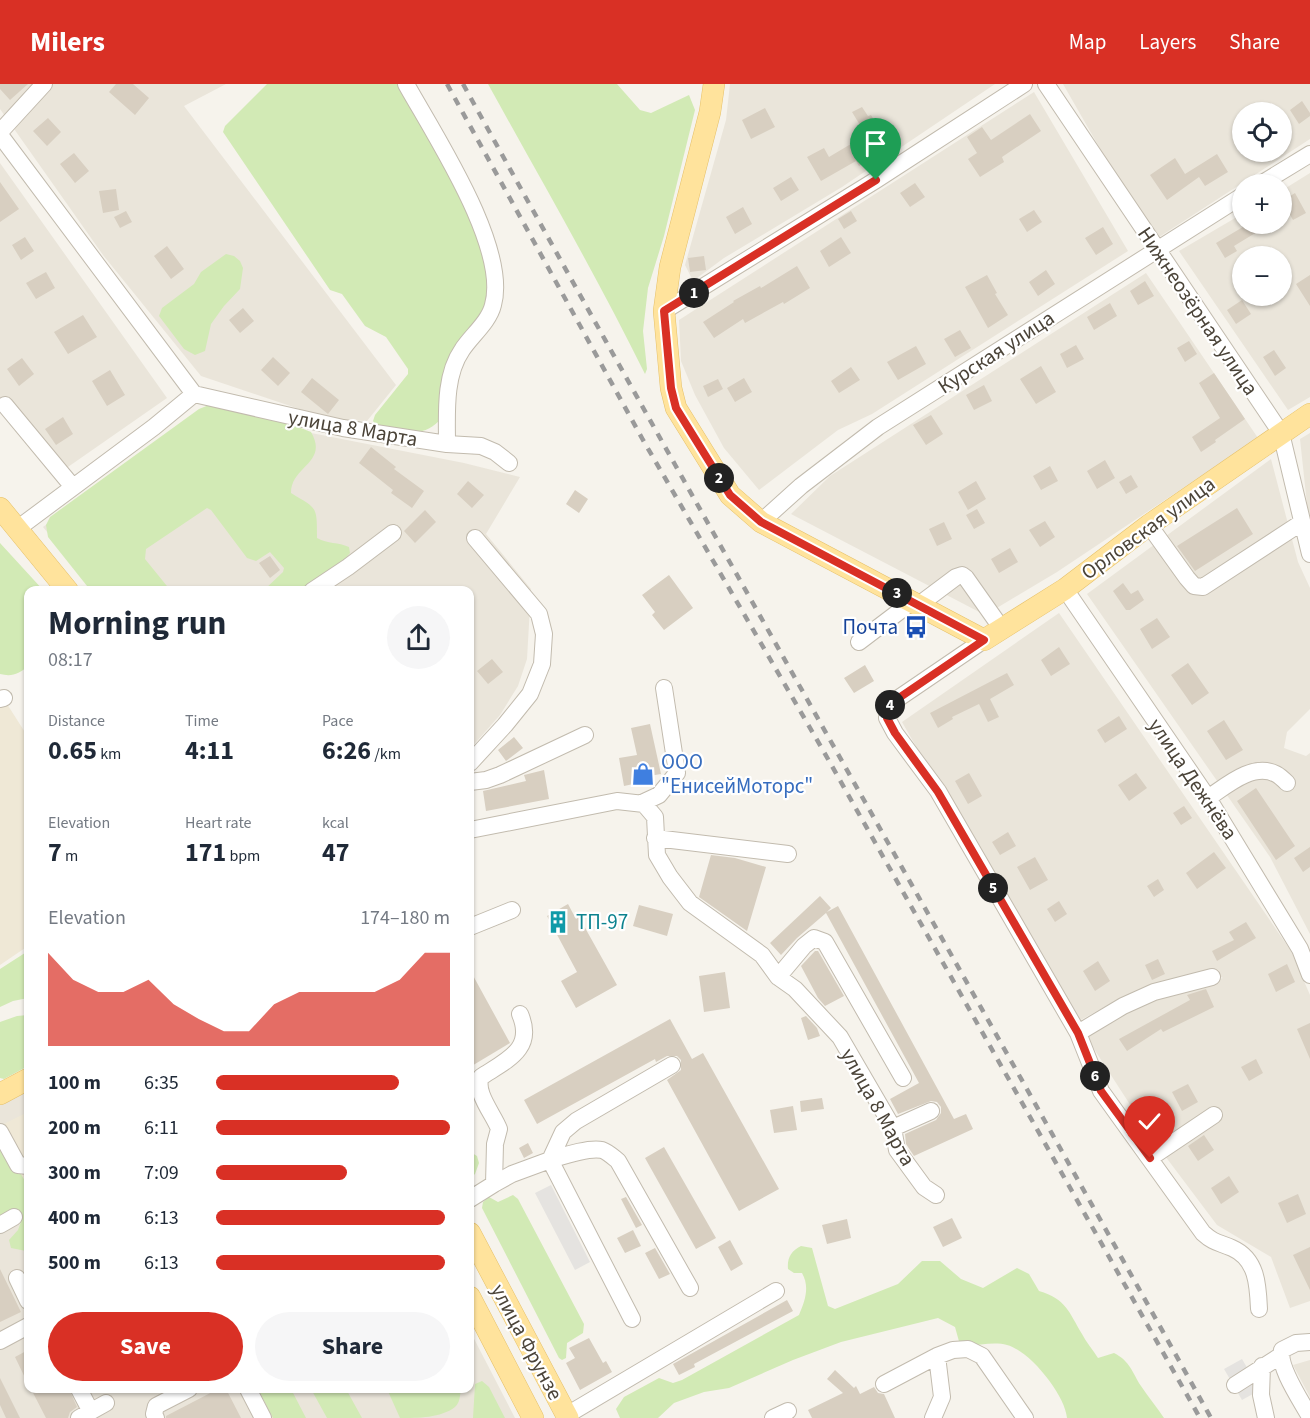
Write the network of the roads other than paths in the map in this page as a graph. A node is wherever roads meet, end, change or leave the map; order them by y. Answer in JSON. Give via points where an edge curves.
{"nodes":[{"id":1,"x":44,"y":84,"type":"edge"},
{"id":2,"x":406,"y":84,"type":"edge"},
{"id":3,"x":714,"y":84,"type":"edge"},
{"id":4,"x":1024,"y":84,"type":"edge"},
{"id":5,"x":1046,"y":84,"type":"edge"},
{"id":6,"x":0,"y":134,"type":"edge"},
{"id":7,"x":1310,"y":154,"type":"edge"},
{"id":8,"x":1277,"y":174,"type":"edge"},
{"id":9,"x":1232,"y":202,"type":"edge"},
{"id":10,"x":1156,"y":249,"type":"junction"},
{"id":11,"x":664,"y":311,"type":"junction"},
{"id":12,"x":194,"y":394,"type":"junction"},
{"id":13,"x":5,"y":405,"type":"dead end"},
{"id":14,"x":1310,"y":414,"type":"edge"},
{"id":15,"x":1281,"y":433,"type":"junction"},
{"id":16,"x":447,"y":444,"type":"junction"},
{"id":17,"x":509,"y":463,"type":"dead end"},
{"id":18,"x":73,"y":487,"type":"junction"},
{"id":19,"x":0,"y":508,"type":"edge"},
{"id":20,"x":761,"y":522,"type":"junction"},
{"id":21,"x":1302,"y":523,"type":"junction"},
{"id":22,"x":1149,"y":525,"type":"junction"},
{"id":23,"x":17,"y":529,"type":"junction"},
{"id":24,"x":393,"y":533,"type":"dead end"},
{"id":25,"x":475,"y":538,"type":"dead end"},
{"id":26,"x":1310,"y":554,"type":"edge"},
{"id":27,"x":64,"y":586,"type":"edge"},
{"id":28,"x":320,"y":586,"type":"edge"},
{"id":29,"x":1065,"y":590,"type":"junction"},
{"id":30,"x":917,"y":603,"type":"junction"},
{"id":31,"x":1002,"y":629,"type":"junction"},
{"id":32,"x":984,"y":640,"type":"junction"},
{"id":33,"x":858,"y":642,"type":"dead end"},
{"id":34,"x":664,"y":688,"type":"dead end"},
{"id":35,"x":585,"y":735,"type":"dead end"},
{"id":36,"x":474,"y":759,"type":"edge"},
{"id":37,"x":474,"y":782,"type":"edge"},
{"id":38,"x":1287,"y":783,"type":"dead end"},
{"id":39,"x":1208,"y":798,"type":"junction"},
{"id":40,"x":644,"y":804,"type":"junction"},
{"id":41,"x":474,"y":829,"type":"edge"},
{"id":42,"x":656,"y":837,"type":"junction"},
{"id":43,"x":789,"y":854,"type":"dead end"},
{"id":44,"x":512,"y":910,"type":"dead end"},
{"id":45,"x":474,"y":925,"type":"edge"},
{"id":46,"x":1310,"y":975,"type":"edge"},
{"id":47,"x":778,"y":977,"type":"junction"},
{"id":48,"x":1212,"y":977,"type":"dead end"},
{"id":49,"x":520,"y":1014,"type":"dead end"},
{"id":50,"x":1078,"y":1033,"type":"junction"},
{"id":51,"x":672,"y":1065,"type":"dead end"},
{"id":52,"x":903,"y":1078,"type":"dead end"},
{"id":53,"x":24,"y":1081,"type":"edge"},
{"id":54,"x":0,"y":1094,"type":"edge"},
{"id":55,"x":931,"y":1111,"type":"dead end"},
{"id":56,"x":1214,"y":1115,"type":"dead end"},
{"id":57,"x":893,"y":1128,"type":"junction"},
{"id":58,"x":0,"y":1132,"type":"edge"},
{"id":59,"x":1150,"y":1158,"type":"junction"},
{"id":60,"x":550,"y":1160,"type":"junction"},
{"id":61,"x":24,"y":1166,"type":"edge"},
{"id":62,"x":494,"y":1184,"type":"junction"},
{"id":63,"x":936,"y":1195,"type":"dead end"},
{"id":64,"x":474,"y":1196,"type":"edge"},
{"id":65,"x":474,"y":1241,"type":"edge"},
{"id":66,"x":16,"y":1278,"type":"dead end"},
{"id":67,"x":690,"y":1288,"type":"dead end"},
{"id":68,"x":776,"y":1291,"type":"dead end"},
{"id":69,"x":24,"y":1293,"type":"edge"},
{"id":70,"x":474,"y":1305,"type":"edge"},
{"id":71,"x":1259,"y":1309,"type":"dead end"},
{"id":72,"x":632,"y":1319,"type":"dead end"},
{"id":73,"x":24,"y":1328,"type":"edge"},
{"id":74,"x":0,"y":1341,"type":"edge"},
{"id":75,"x":1310,"y":1342,"type":"edge"},
{"id":76,"x":937,"y":1356,"type":"junction"},
{"id":77,"x":1280,"y":1356,"type":"junction"},
{"id":78,"x":1262,"y":1366,"type":"junction"},
{"id":79,"x":884,"y":1384,"type":"dead end"},
{"id":80,"x":1235,"y":1385,"type":"dead end"},
{"id":81,"x":80,"y":1393,"type":"edge"},
{"id":82,"x":181,"y":1393,"type":"edge"},
{"id":83,"x":250,"y":1393,"type":"edge"},
{"id":84,"x":106,"y":1402,"type":"dead end"},
{"id":85,"x":84,"y":1414,"type":"edge"},
{"id":86,"x":567,"y":1416,"type":"edge"},
{"id":87,"x":1310,"y":1417,"type":"edge"},
{"id":88,"x":156,"y":1418,"type":"edge"},
{"id":89,"x":263,"y":1418,"type":"edge"},
{"id":90,"x":533,"y":1418,"type":"edge"},
{"id":91,"x":933,"y":1418,"type":"edge"},
{"id":92,"x":1025,"y":1418,"type":"edge"},
{"id":93,"x":1266,"y":1418,"type":"edge"}],
"edges":[{"from":1,"to":6,"type":"street"},
{"from":2,"to":16,"type":"street","via":[[481,226],[497,286],[493,308],[453,369]]},
{"from":3,"to":11,"type":"main road","via":[[670,267]]},
{"from":4,"to":11,"type":"street"},
{"from":5,"to":10,"type":"street","name":"Нижнеозёрная улица"},
{"from":6,"to":12,"type":"street"},
{"from":7,"to":8,"type":"street"},
{"from":9,"to":10,"type":"street","name":"Курская улица"},
{"from":10,"to":15,"type":"street","name":"Нижнеозёрная улица"},
{"from":10,"to":20,"type":"street","name":"Курская улица","via":[[878,427]]},
{"from":11,"to":20,"type":"main road","via":[[676,408],[730,495]]},
{"from":12,"to":16,"type":"street","name":"улица 8 Марта","via":[[343,428]]},
{"from":12,"to":18,"type":"street"},
{"from":13,"to":18,"type":"street"},
{"from":14,"to":15,"type":"main road","name":"Орловская улица"},
{"from":15,"to":21,"type":"street","name":"Нижнеозёрная улица"},
{"from":15,"to":22,"type":"main road","name":"Орловская улица"},
{"from":16,"to":17,"type":"street","name":"улица 8 Марта","via":[[481,446]]},
{"from":18,"to":23,"type":"street"},
{"from":19,"to":23,"type":"main road"},
{"from":20,"to":30,"type":"main road"},
{"from":21,"to":22,"type":"street","via":[[1203,587],[1194,586],[1186,578]]},
{"from":21,"to":26,"type":"street","name":"Нижнеозёрная улица"},
{"from":22,"to":29,"type":"main road","name":"Орловская улица"},
{"from":23,"to":27,"type":"main road"},
{"from":24,"to":28,"type":"street"},
{"from":25,"to":36,"type":"street","via":[[538,614],[544,634],[542,664],[530,694]]},
{"from":29,"to":31,"type":"main road","name":"Орловская улица"},
{"from":29,"to":39,"type":"street","name":"улица Дежнёва"},
{"from":30,"to":31,"type":"street","via":[[962,575]]},
{"from":30,"to":32,"type":"main road"},
{"from":30,"to":33,"type":"street"},
{"from":31,"to":32,"type":"main road","name":"Орловская улица"},
{"from":32,"to":50,"type":"street","via":[[890,704],[887,718],[938,792]]},
{"from":34,"to":40,"type":"street","via":[[677,772],[659,795]]},
{"from":35,"to":37,"type":"street","via":[[500,775]]},
{"from":38,"to":39,"type":"street","via":[[1277,774],[1263,771],[1245,775]]},
{"from":39,"to":46,"type":"street","name":"улица Дежнёва","via":[[1300,949]]},
{"from":40,"to":41,"type":"street","via":[[617,801]]},
{"from":40,"to":42,"type":"street","name":"улица 8 Марта","via":[[655,817]]},
{"from":42,"to":43,"type":"street"},
{"from":42,"to":47,"type":"street","name":"улица 8 Марта","via":[[657,855],[690,903],[762,955]]},
{"from":44,"to":45,"type":"street"},
{"from":47,"to":52,"type":"street","via":[[814,938],[825,942]]},
{"from":47,"to":57,"type":"street","name":"улица 8 Марта","via":[[795,989],[840,1037]]},
{"from":48,"to":50,"type":"street","via":[[1154,992]]},
{"from":49,"to":62,"type":"street","via":[[525,1026],[523,1043],[513,1056],[479,1082],[499,1129]]},
{"from":50,"to":59,"type":"street","via":[[1101,1091]]},
{"from":51,"to":60,"type":"street","via":[[563,1132]]},
{"from":53,"to":54,"type":"main road"},
{"from":55,"to":57,"type":"street"},
{"from":56,"to":59,"type":"street"},
{"from":57,"to":63,"type":"street","name":"улица 8 Марта","via":[[897,1150],[924,1187]]},
{"from":58,"to":61,"type":"street","via":[[18,1165]]},
{"from":59,"to":71,"type":"street","via":[[1203,1233],[1250,1263],[1257,1277]]},
{"from":60,"to":62,"type":"street"},
{"from":60,"to":67,"type":"street","via":[[600,1149],[618,1161]]},
{"from":60,"to":72,"type":"street"},
{"from":62,"to":64,"type":"street"},
{"from":65,"to":86,"type":"main road","name":"улица Фрунзе"},
{"from":66,"to":69,"type":"street"},
{"from":68,"to":86,"type":"street"},
{"from":70,"to":90,"type":"main road","name":"улица Фрунзе"},
{"from":73,"to":74,"type":"street"},
{"from":75,"to":77,"type":"street","via":[[1288,1346]]},
{"from":76,"to":79,"type":"street"},
{"from":76,"to":91,"type":"street","via":[[942,1397]]},
{"from":76,"to":92,"type":"street","via":[[968,1349],[982,1356]]},
{"from":77,"to":78,"type":"street"},
{"from":77,"to":87,"type":"street"},
{"from":78,"to":80,"type":"street"},
{"from":78,"to":93,"type":"street","via":[[1261,1395]]},
{"from":81,"to":85,"type":"street"},
{"from":82,"to":88,"type":"street","via":[[156,1406]]},
{"from":83,"to":89,"type":"street"},
{"from":84,"to":85,"type":"street"}]}
